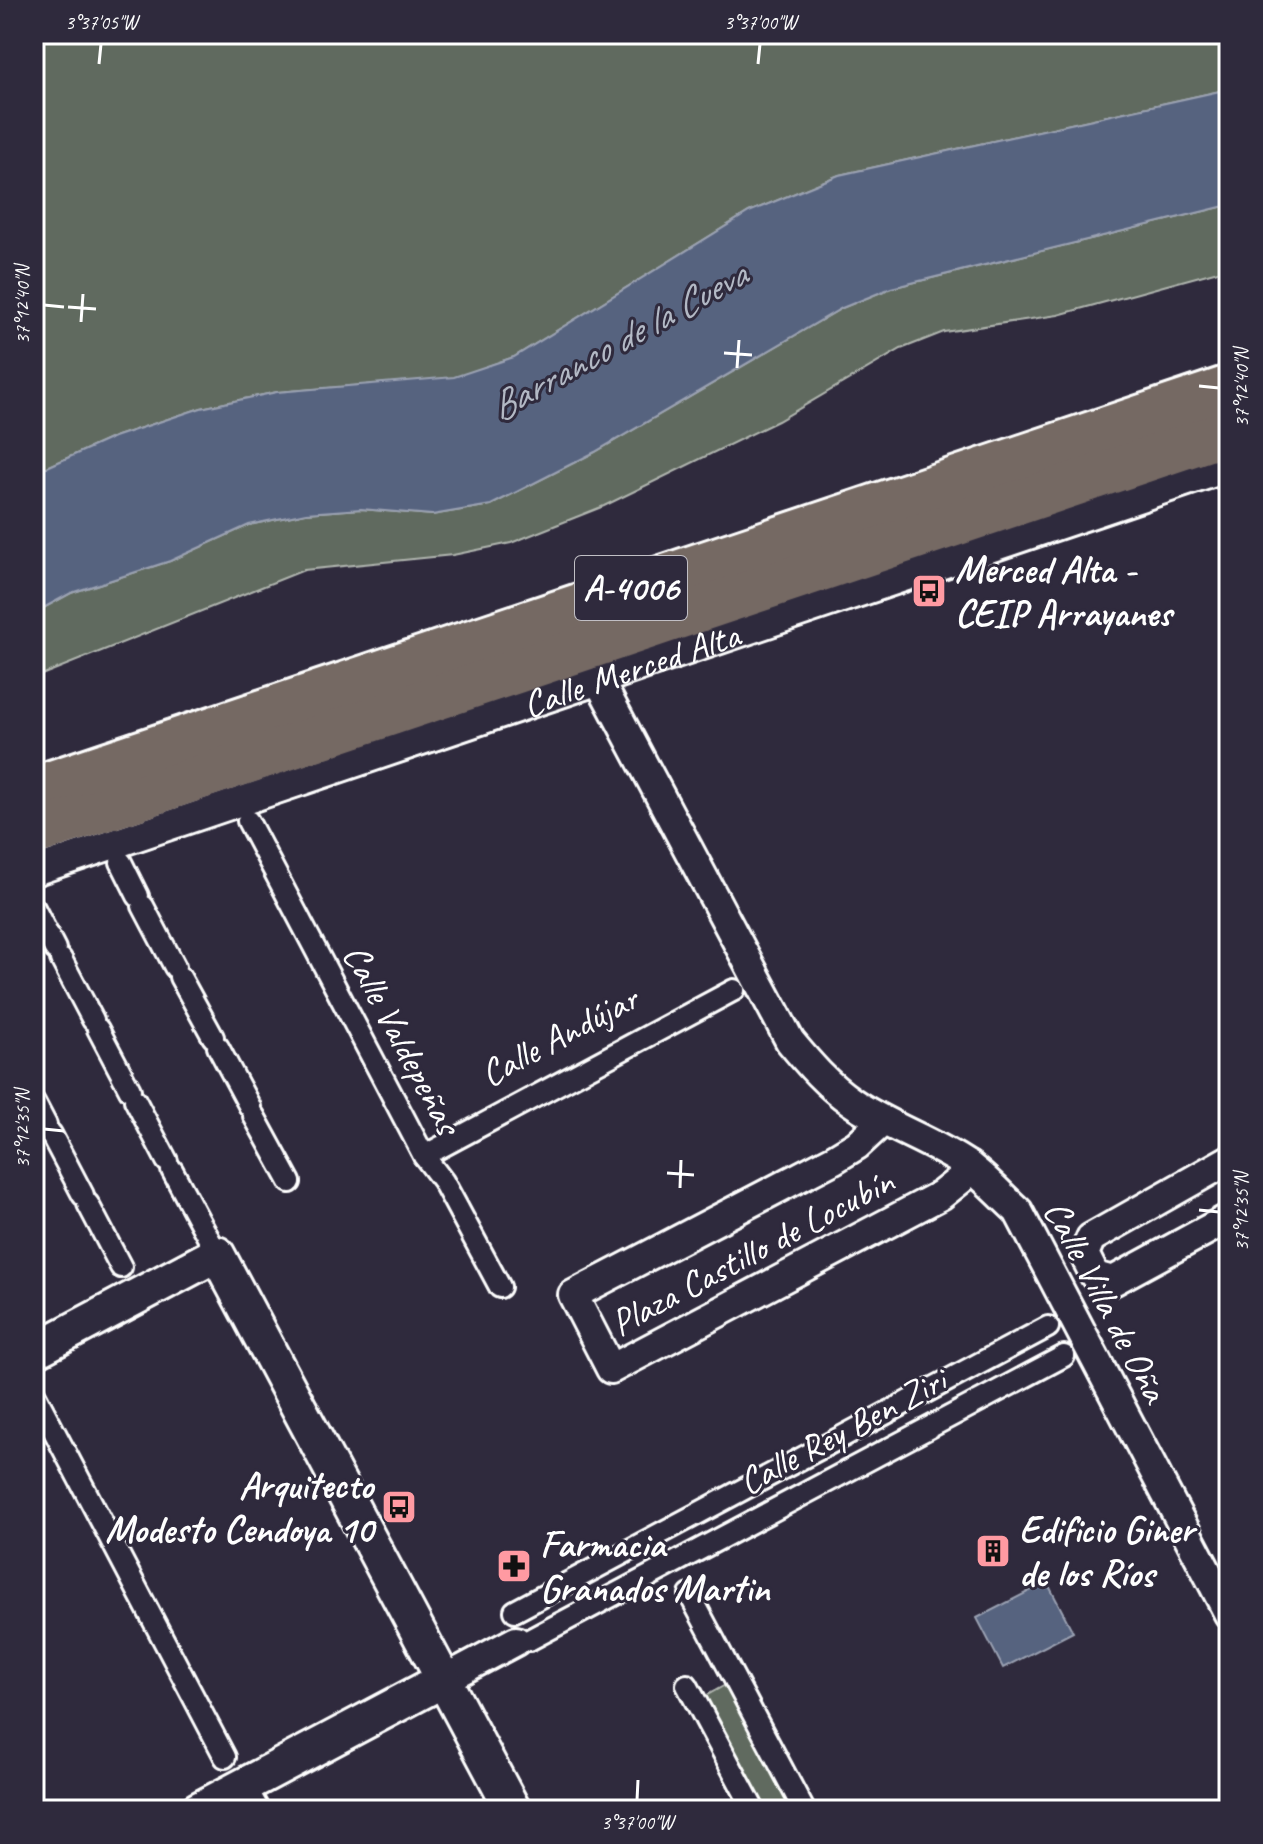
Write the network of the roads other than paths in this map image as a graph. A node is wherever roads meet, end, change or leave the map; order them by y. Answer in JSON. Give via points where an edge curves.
{"nodes":[{"id":1,"x":1229,"y":388,"type":"edge"},
{"id":2,"x":1229,"y":432,"type":"edge"},
{"id":3,"x":1229,"y":467,"type":"edge"},
{"id":4,"x":599,"y":681,"type":"junction"},
{"id":5,"x":34,"y":789,"type":"edge"},
{"id":6,"x":248,"y":821,"type":"dead end"},
{"id":7,"x":34,"y":833,"type":"edge"},
{"id":8,"x":121,"y":862,"type":"dead end"},
{"id":9,"x":34,"y":871,"type":"edge"},
{"id":10,"x":34,"y":908,"type":"edge"},
{"id":11,"x":734,"y":990,"type":"dead end"},
{"id":12,"x":34,"y":1102,"type":"edge"},
{"id":13,"x":883,"y":1121,"type":"junction"},
{"id":14,"x":424,"y":1156,"type":"junction"},
{"id":15,"x":1229,"y":1160,"type":"edge"},
{"id":16,"x":969,"y":1166,"type":"junction"},
{"id":17,"x":290,"y":1182,"type":"dead end"},
{"id":18,"x":1229,"y":1218,"type":"edge"},
{"id":19,"x":217,"y":1254,"type":"junction"},
{"id":20,"x":1088,"y":1265,"type":"junction"},
{"id":21,"x":121,"y":1267,"type":"dead end"},
{"id":22,"x":1055,"y":1283,"type":"junction"},
{"id":23,"x":500,"y":1287,"type":"dead end"},
{"id":24,"x":1048,"y":1327,"type":"dead end"},
{"id":25,"x":34,"y":1351,"type":"edge"},
{"id":26,"x":1064,"y":1356,"type":"dead end"},
{"id":27,"x":34,"y":1393,"type":"edge"},
{"id":28,"x":690,"y":1595,"type":"dead end"},
{"id":29,"x":515,"y":1611,"type":"dead end"},
{"id":30,"x":1229,"y":1614,"type":"edge"},
{"id":31,"x":523,"y":1641,"type":"joint"},
{"id":32,"x":443,"y":1680,"type":"junction"},
{"id":33,"x":687,"y":1685,"type":"dead end"},
{"id":34,"x":225,"y":1757,"type":"dead end"},
{"id":35,"x":247,"y":1798,"type":"edge"},
{"id":36,"x":198,"y":1810,"type":"edge"},
{"id":37,"x":513,"y":1810,"type":"edge"},
{"id":38,"x":754,"y":1810,"type":"edge"},
{"id":39,"x":804,"y":1810,"type":"edge"}],
"edges":[{"from":1,"to":5,"type":"main road","name":"Calle Merced Alta","number":"A-4006"},
{"from":2,"to":7,"type":"main road","name":"Calle Merced Alta","number":"A-4006"},
{"from":3,"to":4,"type":"street","name":"Calle Merced Alta"},
{"from":4,"to":9,"type":"street","name":"Calle Merced Alta"},
{"from":4,"to":13,"type":"street","name":"Calle Villa de Oña","via":[[790,1041],[821,1078]]},
{"from":6,"to":14,"type":"street","name":"Calle Valdepeñas"},
{"from":8,"to":17,"type":"street"},
{"from":10,"to":19,"type":"street"},
{"from":11,"to":14,"type":"street","name":"Calle Andújar"},
{"from":12,"to":21,"type":"street"},
{"from":13,"to":16,"type":"street","name":"Calle Villa de Oña"},
{"from":13,"to":16,"type":"street","name":"Plaza Castillo de Locubín","via":[[834,1159],[573,1295],[611,1369],[941,1195]]},
{"from":14,"to":23,"type":"street","name":"Calle Valdepeñas"},
{"from":15,"to":20,"type":"street","via":[[1091,1238],[1084,1254]]},
{"from":16,"to":22,"type":"street","name":"Calle Villa de Oña","via":[[1018,1211]]},
{"from":18,"to":20,"type":"street","via":[[1113,1281],[1095,1276]]},
{"from":19,"to":25,"type":"street"},
{"from":19,"to":32,"type":"street"},
{"from":20,"to":22,"type":"street"},
{"from":22,"to":30,"type":"street","name":"Calle Villa de Oña"},
{"from":24,"to":29,"type":"street","name":"Calle Rey Ben Ziri"},
{"from":26,"to":31,"type":"street","name":"Calle Rey Ben Ziri"},
{"from":27,"to":34,"type":"street"},
{"from":28,"to":39,"type":"street"},
{"from":31,"to":32,"type":"street","name":"Calle Rey Ben Ziri"},
{"from":32,"to":35,"type":"street"},
{"from":32,"to":37,"type":"street"},
{"from":33,"to":38,"type":"street"},
{"from":35,"to":36,"type":"street"}]}
